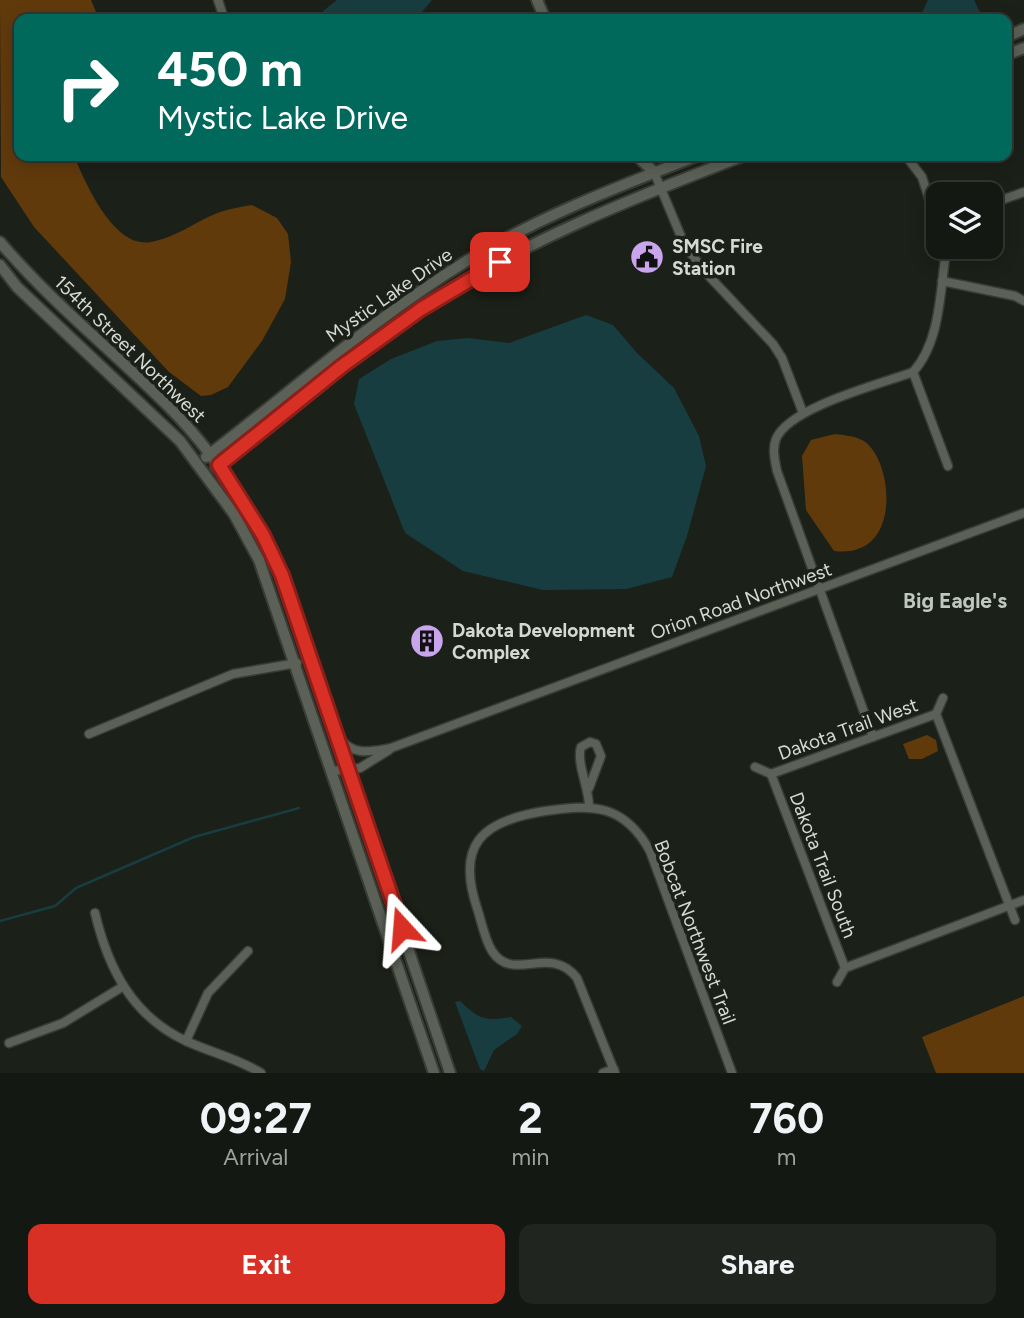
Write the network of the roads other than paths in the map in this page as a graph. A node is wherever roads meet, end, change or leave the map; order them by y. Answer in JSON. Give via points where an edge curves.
{"nodes":[{"id":1,"x":218,"y":0,"type":"edge"},
{"id":2,"x":222,"y":12,"type":"dead end"},
{"id":3,"x":642,"y":161,"type":"edge"},
{"id":4,"x":683,"y":161,"type":"edge"},
{"id":5,"x":730,"y":161,"type":"edge"},
{"id":6,"x":910,"y":161,"type":"edge"},
{"id":7,"x":654,"y":172,"type":"junction"},
{"id":8,"x":660,"y":188,"type":"junction"},
{"id":9,"x":926,"y":189,"type":"edge"},
{"id":10,"x":1024,"y":192,"type":"edge"},
{"id":11,"x":1003,"y":199,"type":"edge"},
{"id":12,"x":0,"y":242,"type":"edge"},
{"id":13,"x":943,"y":259,"type":"edge"},
{"id":14,"x":0,"y":265,"type":"edge"},
{"id":15,"x":942,"y":281,"type":"junction"},
{"id":16,"x":1024,"y":302,"type":"edge"},
{"id":17,"x":913,"y":372,"type":"junction"},
{"id":18,"x":803,"y":413,"type":"junction"},
{"id":19,"x":210,"y":454,"type":"junction"},
{"id":20,"x":198,"y":463,"type":"junction"},
{"id":21,"x":219,"y":465,"type":"junction"},
{"id":22,"x":948,"y":466,"type":"dead end"},
{"id":23,"x":207,"y":474,"type":"junction"},
{"id":24,"x":1024,"y":513,"type":"edge"},
{"id":25,"x":820,"y":589,"type":"junction"},
{"id":26,"x":297,"y":663,"type":"junction"},
{"id":27,"x":943,"y":698,"type":"dead end"},
{"id":28,"x":936,"y":714,"type":"junction"},
{"id":29,"x":335,"y":730,"type":"junction"},
{"id":30,"x":89,"y":734,"type":"dead end"},
{"id":31,"x":873,"y":737,"type":"junction"},
{"id":32,"x":391,"y":748,"type":"junction"},
{"id":33,"x":755,"y":767,"type":"dead end"},
{"id":34,"x":348,"y":770,"type":"junction"},
{"id":35,"x":332,"y":771,"type":"junction"},
{"id":36,"x":771,"y":774,"type":"junction"},
{"id":37,"x":589,"y":788,"type":"junction"},
{"id":38,"x":589,"y":806,"type":"junction"},
{"id":39,"x":1024,"y":900,"type":"edge"},
{"id":40,"x":1010,"y":905,"type":"junction"},
{"id":41,"x":95,"y":913,"type":"dead end"},
{"id":42,"x":1015,"y":920,"type":"dead end"},
{"id":43,"x":248,"y":951,"type":"dead end"},
{"id":44,"x":845,"y":968,"type":"junction"},
{"id":45,"x":837,"y":982,"type":"dead end"},
{"id":46,"x":122,"y":987,"type":"junction"},
{"id":47,"x":186,"y":1041,"type":"junction"},
{"id":48,"x":9,"y":1043,"type":"dead end"},
{"id":49,"x":614,"y":1071,"type":"edge"},
{"id":50,"x":261,"y":1073,"type":"edge"},
{"id":51,"x":434,"y":1073,"type":"edge"},
{"id":52,"x":450,"y":1073,"type":"edge"},
{"id":53,"x":603,"y":1073,"type":"edge"},
{"id":54,"x":732,"y":1073,"type":"edge"}],
"edges":[{"from":1,"to":2,"type":"street"},
{"from":3,"to":7,"type":"street"},
{"from":4,"to":7,"type":"street","name":"Mystic Lake Drive"},
{"from":5,"to":8,"type":"street","name":"Mystic Lake Drive"},
{"from":6,"to":9,"type":"street"},
{"from":7,"to":8,"type":"street"},
{"from":7,"to":19,"type":"street","name":"Mystic Lake Drive","via":[[580,202],[465,262],[362,332]]},
{"from":8,"to":18,"type":"street","via":[[693,259],[782,358]]},
{"from":8,"to":21,"type":"street","name":"Mystic Lake Drive","via":[[481,271],[342,366]]},
{"from":10,"to":11,"type":"street"},
{"from":12,"to":19,"type":"street","name":"154th Street Northwest","via":[[170,408]]},
{"from":13,"to":15,"type":"street"},
{"from":14,"to":20,"type":"street","name":"154th Street Northwest","via":[[17,287],[97,359]]},
{"from":15,"to":16,"type":"street","via":[[1015,296]]},
{"from":15,"to":17,"type":"street","via":[[930,346]]},
{"from":17,"to":18,"type":"street"},
{"from":17,"to":22,"type":"street"},
{"from":18,"to":25,"type":"street","via":[[784,426],[775,440],[774,455]]},
{"from":19,"to":20,"type":"street","name":"Mystic Lake Drive"},
{"from":19,"to":21,"type":"street","name":"154th Street Northwest"},
{"from":20,"to":23,"type":"street","name":"154th Street Northwest"},
{"from":21,"to":23,"type":"street","name":"Mystic Lake Drive"},
{"from":21,"to":29,"type":"street","name":"154th Street Northwest","via":[[282,575]]},
{"from":23,"to":26,"type":"street","name":"154th Street Northwest","via":[[259,560]]},
{"from":24,"to":25,"type":"street","name":"Orion Road Northwest"},
{"from":25,"to":31,"type":"street"},
{"from":25,"to":32,"type":"street","name":"Orion Road Northwest"},
{"from":26,"to":30,"type":"street","via":[[233,674]]},
{"from":26,"to":35,"type":"street","name":"154th Street Northwest"},
{"from":27,"to":28,"type":"street"},
{"from":28,"to":31,"type":"street","name":"Dakota Trail West"},
{"from":28,"to":40,"type":"street"},
{"from":29,"to":32,"type":"street","name":"Orion Road Northwest","via":[[346,747],[354,750]]},
{"from":29,"to":34,"type":"street","name":"154th Street Northwest"},
{"from":31,"to":36,"type":"street","name":"Dakota Trail West"},
{"from":32,"to":34,"type":"street","name":"Orion Road Northwest","via":[[360,768]]},
{"from":33,"to":36,"type":"street"},
{"from":34,"to":35,"type":"street","name":"Orion Road Northwest"},
{"from":34,"to":52,"type":"street","name":"154th Street Northwest"},
{"from":35,"to":51,"type":"street","name":"154th Street Northwest"},
{"from":36,"to":44,"type":"street","name":"Dakota Trail South"},
{"from":37,"to":37,"type":"street","via":[[601,756],[596,744],[590,743],[579,752]]},
{"from":37,"to":38,"type":"street"},
{"from":38,"to":49,"type":"street","name":"Bobcat Northwest Trail","via":[[514,816],[488,829],[472,853],[469,881],[495,955],[515,966],[560,963],[577,978]]},
{"from":38,"to":54,"type":"street","name":"Bobcat Northwest Trail","via":[[620,817],[643,838]]},
{"from":39,"to":40,"type":"street"},
{"from":40,"to":42,"type":"street"},
{"from":40,"to":44,"type":"street"},
{"from":41,"to":46,"type":"street"},
{"from":43,"to":47,"type":"street","via":[[208,993]]},
{"from":44,"to":45,"type":"street"},
{"from":46,"to":47,"type":"street","via":[[147,1016]]},
{"from":46,"to":48,"type":"street","via":[[63,1023]]},
{"from":47,"to":50,"type":"street","via":[[229,1055]]},
{"from":49,"to":53,"type":"street"}]}
